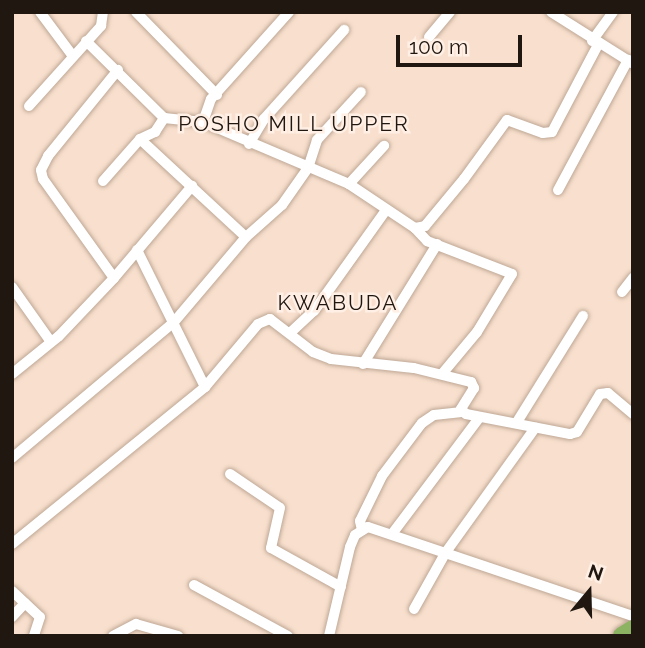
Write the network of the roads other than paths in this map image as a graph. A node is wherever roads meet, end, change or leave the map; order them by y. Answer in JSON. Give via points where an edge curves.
{"nodes":[{"id":1,"x":40,"y":12,"type":"edge"},
{"id":2,"x":103,"y":12,"type":"edge"},
{"id":3,"x":136,"y":12,"type":"edge"},
{"id":4,"x":289,"y":12,"type":"edge"},
{"id":5,"x":450,"y":12,"type":"edge"},
{"id":6,"x":551,"y":12,"type":"edge"},
{"id":7,"x":613,"y":12,"type":"edge"},
{"id":8,"x":344,"y":30,"type":"dead end"},
{"id":9,"x":429,"y":37,"type":"dead end"},
{"id":10,"x":86,"y":41,"type":"junction"},
{"id":11,"x":596,"y":42,"type":"junction"},
{"id":12,"x":72,"y":55,"type":"junction"},
{"id":13,"x":630,"y":62,"type":"edge"},
{"id":14,"x":118,"y":70,"type":"junction"},
{"id":15,"x":361,"y":92,"type":"dead end"},
{"id":16,"x":217,"y":95,"type":"junction"},
{"id":17,"x":29,"y":106,"type":"dead end"},
{"id":18,"x":164,"y":118,"type":"junction"},
{"id":19,"x":203,"y":122,"type":"junction"},
{"id":20,"x":140,"y":139,"type":"junction"},
{"id":21,"x":249,"y":144,"type":"junction"},
{"id":22,"x":384,"y":146,"type":"dead end"},
{"id":23,"x":308,"y":168,"type":"junction"},
{"id":24,"x":103,"y":181,"type":"dead end"},
{"id":25,"x":349,"y":184,"type":"junction"},
{"id":26,"x":192,"y":186,"type":"junction"},
{"id":27,"x":558,"y":190,"type":"dead end"},
{"id":28,"x":386,"y":210,"type":"junction"},
{"id":29,"x":415,"y":228,"type":"junction"},
{"id":30,"x":246,"y":237,"type":"junction"},
{"id":31,"x":437,"y":244,"type":"junction"},
{"id":32,"x":137,"y":250,"type":"junction"},
{"id":33,"x":114,"y":278,"type":"junction"},
{"id":34,"x":633,"y":278,"type":"edge"},
{"id":35,"x":12,"y":287,"type":"edge"},
{"id":36,"x":622,"y":292,"type":"dead end"},
{"id":37,"x":583,"y":316,"type":"dead end"},
{"id":38,"x":174,"y":321,"type":"junction"},
{"id":39,"x":290,"y":333,"type":"junction"},
{"id":40,"x":51,"y":342,"type":"junction"},
{"id":41,"x":363,"y":364,"type":"junction"},
{"id":42,"x":12,"y":374,"type":"edge"},
{"id":43,"x":442,"y":374,"type":"junction"},
{"id":44,"x":205,"y":387,"type":"junction"},
{"id":45,"x":462,"y":412,"type":"junction"},
{"id":46,"x":633,"y":414,"type":"edge"},
{"id":47,"x":480,"y":417,"type":"junction"},
{"id":48,"x":517,"y":422,"type":"junction"},
{"id":49,"x":535,"y":428,"type":"junction"},
{"id":50,"x":12,"y":458,"type":"edge"},
{"id":51,"x":230,"y":474,"type":"dead end"},
{"id":52,"x":362,"y":530,"type":"junction"},
{"id":53,"x":392,"y":534,"type":"junction"},
{"id":54,"x":12,"y":544,"type":"edge"},
{"id":55,"x":446,"y":552,"type":"junction"},
{"id":56,"x":194,"y":585,"type":"dead end"},
{"id":57,"x":341,"y":587,"type":"junction"},
{"id":58,"x":12,"y":591,"type":"edge"},
{"id":59,"x":25,"y":603,"type":"junction"},
{"id":60,"x":415,"y":609,"type":"dead end"},
{"id":61,"x":633,"y":616,"type":"edge"},
{"id":62,"x":12,"y":617,"type":"edge"},
{"id":63,"x":633,"y":629,"type":"edge"},
{"id":64,"x":34,"y":636,"type":"edge"},
{"id":65,"x":113,"y":636,"type":"edge"},
{"id":66,"x":178,"y":636,"type":"edge"},
{"id":67,"x":288,"y":636,"type":"edge"},
{"id":68,"x":329,"y":636,"type":"edge"},
{"id":69,"x":622,"y":636,"type":"edge"}],
"edges":[{"from":1,"to":12,"type":"street"},
{"from":2,"to":10,"type":"street","via":[[104,21]]},
{"from":3,"to":16,"type":"street"},
{"from":4,"to":16,"type":"street"},
{"from":5,"to":9,"type":"street"},
{"from":6,"to":11,"type":"street"},
{"from":7,"to":11,"type":"street"},
{"from":8,"to":21,"type":"street","via":[[264,119]]},
{"from":10,"to":12,"type":"street"},
{"from":10,"to":14,"type":"street"},
{"from":11,"to":13,"type":"street"},
{"from":11,"to":29,"type":"street","via":[[552,132],[507,120],[433,217],[422,228]]},
{"from":12,"to":17,"type":"street"},
{"from":13,"to":27,"type":"street"},
{"from":14,"to":18,"type":"street"},
{"from":14,"to":33,"type":"street","via":[[41,170]]},
{"from":15,"to":23,"type":"street","via":[[317,140]]},
{"from":16,"to":19,"type":"street"},
{"from":18,"to":19,"type":"street"},
{"from":18,"to":20,"type":"street","via":[[155,132]]},
{"from":19,"to":21,"type":"street"},
{"from":20,"to":24,"type":"street"},
{"from":20,"to":26,"type":"street"},
{"from":21,"to":23,"type":"street"},
{"from":22,"to":25,"type":"street"},
{"from":23,"to":25,"type":"street"},
{"from":23,"to":30,"type":"street","via":[[282,205]]},
{"from":25,"to":28,"type":"street"},
{"from":26,"to":30,"type":"street"},
{"from":26,"to":32,"type":"street"},
{"from":28,"to":29,"type":"street"},
{"from":28,"to":39,"type":"street","via":[[313,311]]},
{"from":29,"to":31,"type":"street"},
{"from":30,"to":38,"type":"street"},
{"from":31,"to":41,"type":"street"},
{"from":31,"to":43,"type":"street","via":[[512,274],[477,332]]},
{"from":32,"to":33,"type":"street"},
{"from":32,"to":38,"type":"street"},
{"from":33,"to":40,"type":"street"},
{"from":34,"to":36,"type":"street"},
{"from":35,"to":40,"type":"street"},
{"from":37,"to":48,"type":"street"},
{"from":38,"to":44,"type":"street"},
{"from":38,"to":50,"type":"street"},
{"from":39,"to":41,"type":"street","via":[[313,352]]},
{"from":39,"to":44,"type":"street","via":[[270,318],[258,324]]},
{"from":40,"to":42,"type":"street"},
{"from":41,"to":43,"type":"street"},
{"from":43,"to":45,"type":"street","via":[[474,385]]},
{"from":44,"to":54,"type":"street"},
{"from":45,"to":47,"type":"street"},
{"from":45,"to":52,"type":"street","via":[[434,415],[422,423],[382,476],[360,522]]},
{"from":46,"to":49,"type":"street","via":[[612,395],[600,394],[577,432]]},
{"from":47,"to":48,"type":"street"},
{"from":47,"to":53,"type":"street"},
{"from":48,"to":49,"type":"street"},
{"from":49,"to":55,"type":"street"},
{"from":51,"to":57,"type":"street","via":[[280,508],[271,548]]},
{"from":52,"to":53,"type":"street","via":[[368,527]]},
{"from":52,"to":57,"type":"street","via":[[350,547]]},
{"from":53,"to":55,"type":"street"},
{"from":55,"to":60,"type":"street"},
{"from":55,"to":61,"type":"street"},
{"from":56,"to":67,"type":"street"},
{"from":57,"to":68,"type":"street"},
{"from":58,"to":59,"type":"street"},
{"from":59,"to":62,"type":"street"},
{"from":59,"to":64,"type":"street","via":[[40,617]]},
{"from":63,"to":69,"type":"highway"},
{"from":65,"to":66,"type":"street","via":[[136,624]]}]}
